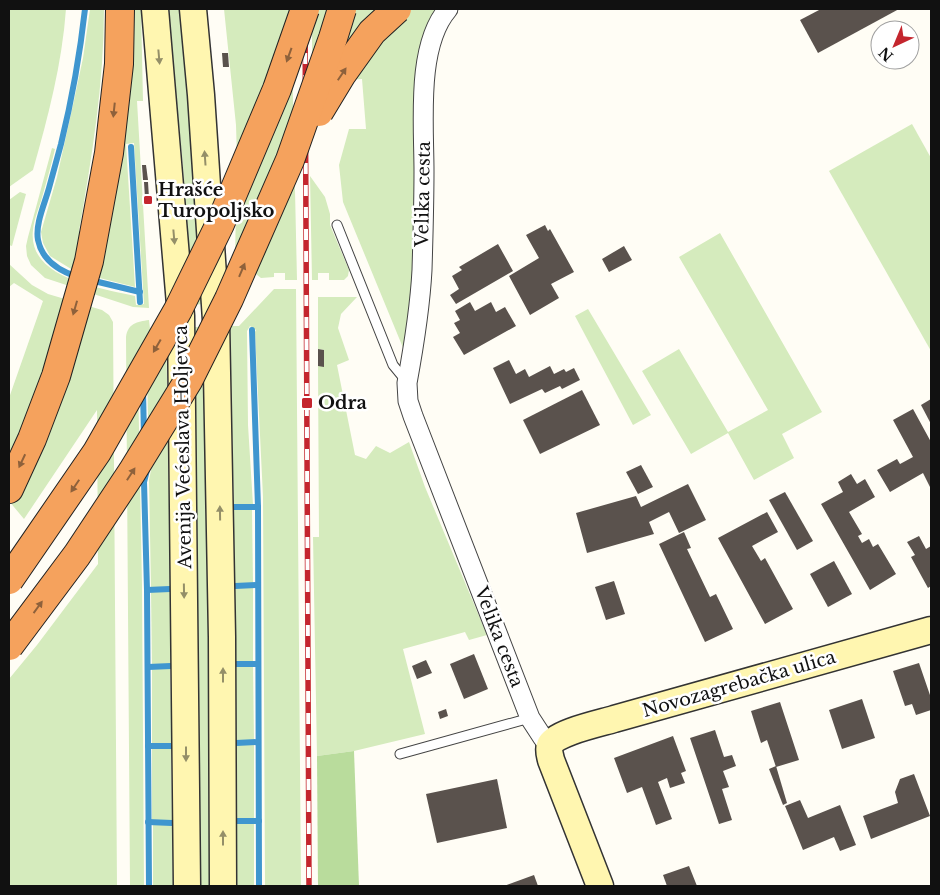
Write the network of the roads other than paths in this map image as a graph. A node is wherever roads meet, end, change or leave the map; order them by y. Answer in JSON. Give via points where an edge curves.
{"nodes":[{"id":1,"x":120,"y":9,"type":"edge"},
{"id":2,"x":155,"y":9,"type":"edge"},
{"id":3,"x":193,"y":9,"type":"edge"},
{"id":4,"x":305,"y":9,"type":"edge"},
{"id":5,"x":342,"y":9,"type":"edge"},
{"id":6,"x":397,"y":9,"type":"edge"},
{"id":7,"x":448,"y":9,"type":"edge"},
{"id":8,"x":290,"y":160,"type":"junction"},
{"id":9,"x":337,"y":225,"type":"dead end"},
{"id":10,"x":407,"y":383,"type":"junction"},
{"id":11,"x":9,"y":489,"type":"edge"},
{"id":12,"x":9,"y":580,"type":"edge"},
{"id":13,"x":931,"y":630,"type":"edge"},
{"id":14,"x":9,"y":646,"type":"edge"},
{"id":15,"x":530,"y":718,"type":"junction"},
{"id":16,"x":550,"y":743,"type":"junction"},
{"id":17,"x":400,"y":754,"type":"dead end"},
{"id":18,"x":187,"y":886,"type":"edge"},
{"id":19,"x":223,"y":886,"type":"edge"},
{"id":20,"x":600,"y":886,"type":"edge"}],
"edges":[{"from":1,"to":11,"type":"highway","one_way":true,"via":[[110,153],[89,261],[56,376]]},
{"from":2,"to":18,"type":"main road","name":"Avenija Većeslava Holjevca","one_way":true,"via":[[181,316]]},
{"from":19,"to":3,"type":"main road","name":"Avenija Većeslava Holjevca","one_way":true,"via":[[216,320]]},
{"from":4,"to":12,"type":"highway","one_way":true,"bridge":true,"via":[[277,89],[224,215],[178,310],[97,452]]},
{"from":5,"to":8,"type":"highway","bridge":true},
{"from":8,"to":6,"type":"highway","one_way":true,"bridge":true,"via":[[342,74],[372,32]]},
{"from":7,"to":10,"type":"street","name":"Velika cesta","via":[[436,28],[426,66],[420,301]]},
{"from":14,"to":8,"type":"highway","one_way":true,"bridge":true,"via":[[82,547],[188,381],[229,299]]},
{"from":9,"to":10,"type":"lane","name":"Velika cesta","via":[[393,364]]},
{"from":10,"to":15,"type":"street","name":"Velika cesta","via":[[413,416]]},
{"from":13,"to":16,"type":"main road","name":"Novozagrebačka ulica","via":[[614,719],[562,735]]},
{"from":15,"to":16,"type":"street","name":"Velika cesta"},
{"from":15,"to":17,"type":"lane"},
{"from":16,"to":20,"type":"main road","via":[[551,760]]}]}
